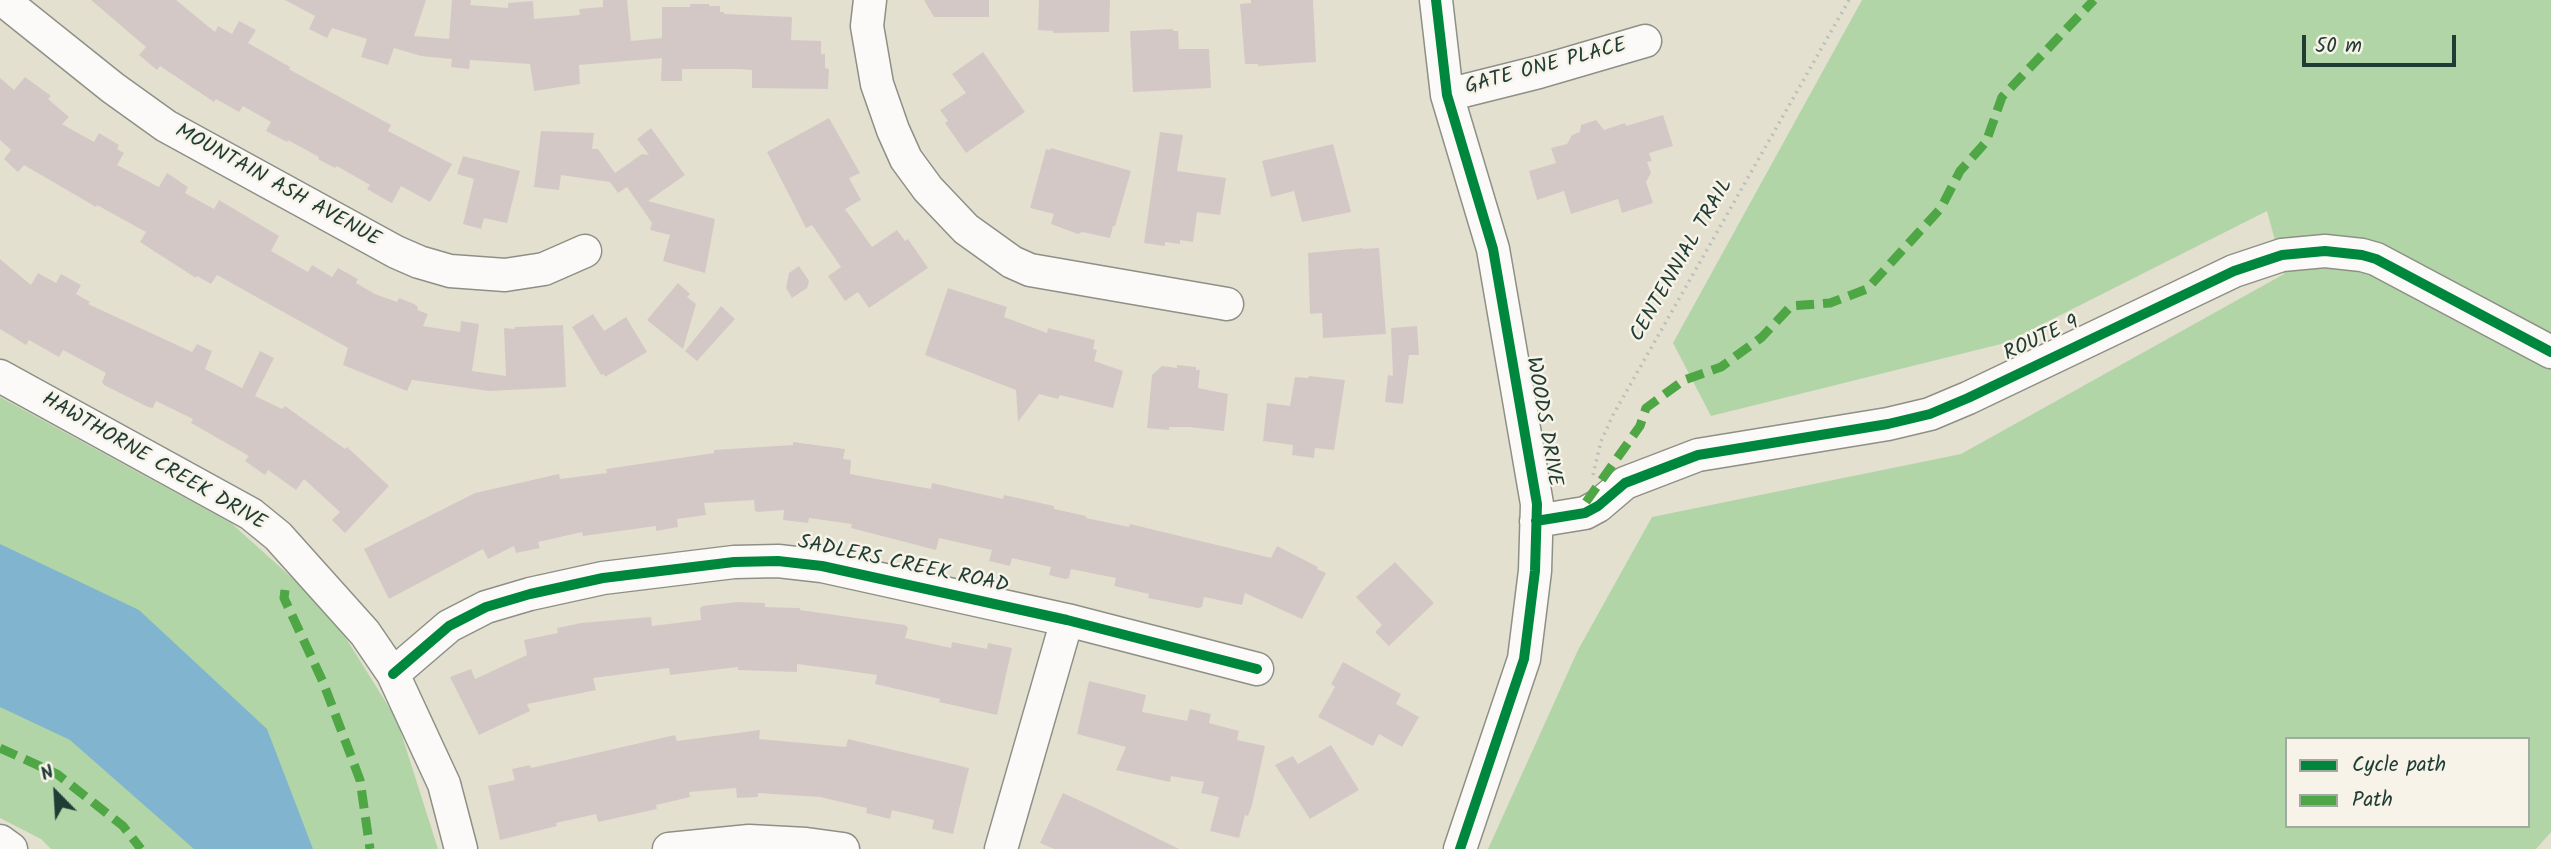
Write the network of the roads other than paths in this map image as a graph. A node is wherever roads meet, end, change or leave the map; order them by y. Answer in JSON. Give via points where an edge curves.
{"nodes":[{"id":1,"x":870,"y":0,"type":"edge"},
{"id":2,"x":1436,"y":0,"type":"edge"},
{"id":3,"x":7,"y":1,"type":"edge"},
{"id":4,"x":1645,"y":41,"type":"dead end"},
{"id":5,"x":1447,"y":95,"type":"junction"},
{"id":6,"x":585,"y":251,"type":"dead end"},
{"id":7,"x":1227,"y":304,"type":"dead end"},
{"id":8,"x":2551,"y":352,"type":"edge"},
{"id":9,"x":0,"y":376,"type":"edge"},
{"id":10,"x":1536,"y":521,"type":"junction"},
{"id":11,"x":1067,"y":620,"type":"junction"},
{"id":12,"x":1257,"y":669,"type":"dead end"},
{"id":13,"x":393,"y":674,"type":"junction"},
{"id":14,"x":0,"y":841,"type":"edge"},
{"id":15,"x":11,"y":849,"type":"edge"},
{"id":16,"x":461,"y":849,"type":"edge"},
{"id":17,"x":668,"y":849,"type":"edge"},
{"id":18,"x":843,"y":849,"type":"edge"},
{"id":19,"x":1001,"y":849,"type":"edge"},
{"id":20,"x":1460,"y":849,"type":"edge"}],
"edges":[{"from":1,"to":7,"type":"street","via":[[867,26],[877,84],[893,130],[906,159],[928,189],[966,229],[1030,270]]},
{"from":2,"to":5,"type":"street","name":"WOODS DRIVE"},
{"from":3,"to":6,"type":"street","name":"MOUNTAIN ASH AVENUE","via":[[166,126],[407,257],[450,271],[505,275],[544,269]]},
{"from":4,"to":5,"type":"street","name":"GATE ONE PLACE"},
{"from":5,"to":10,"type":"street","name":"WOODS DRIVE","via":[[1493,249],[1537,504]]},
{"from":8,"to":10,"type":"street","name":"ROUTE 9","via":[[2376,259],[2325,251],[2282,256],[2234,271],[1930,414],[1698,455],[1625,483],[1585,513]]},
{"from":9,"to":13,"type":"street","name":"HAWTHORNE CREEK DRIVE","via":[[251,514],[303,563],[365,633]]},
{"from":10,"to":20,"type":"street","name":"WOODS DRIVE","via":[[1524,659]]},
{"from":11,"to":12,"type":"street","name":"SADLERS CREEK ROAD"},
{"from":11,"to":13,"type":"street","name":"SADLERS CREEK ROAD","via":[[822,566],[734,562],[564,585],[486,607],[449,626]]},
{"from":11,"to":19,"type":"street"},
{"from":13,"to":16,"type":"street","name":"HAWTHORNE CREEK DRIVE","via":[[444,784]]},
{"from":14,"to":15,"type":"street"},
{"from":17,"to":18,"type":"street","via":[[750,841]]}]}
